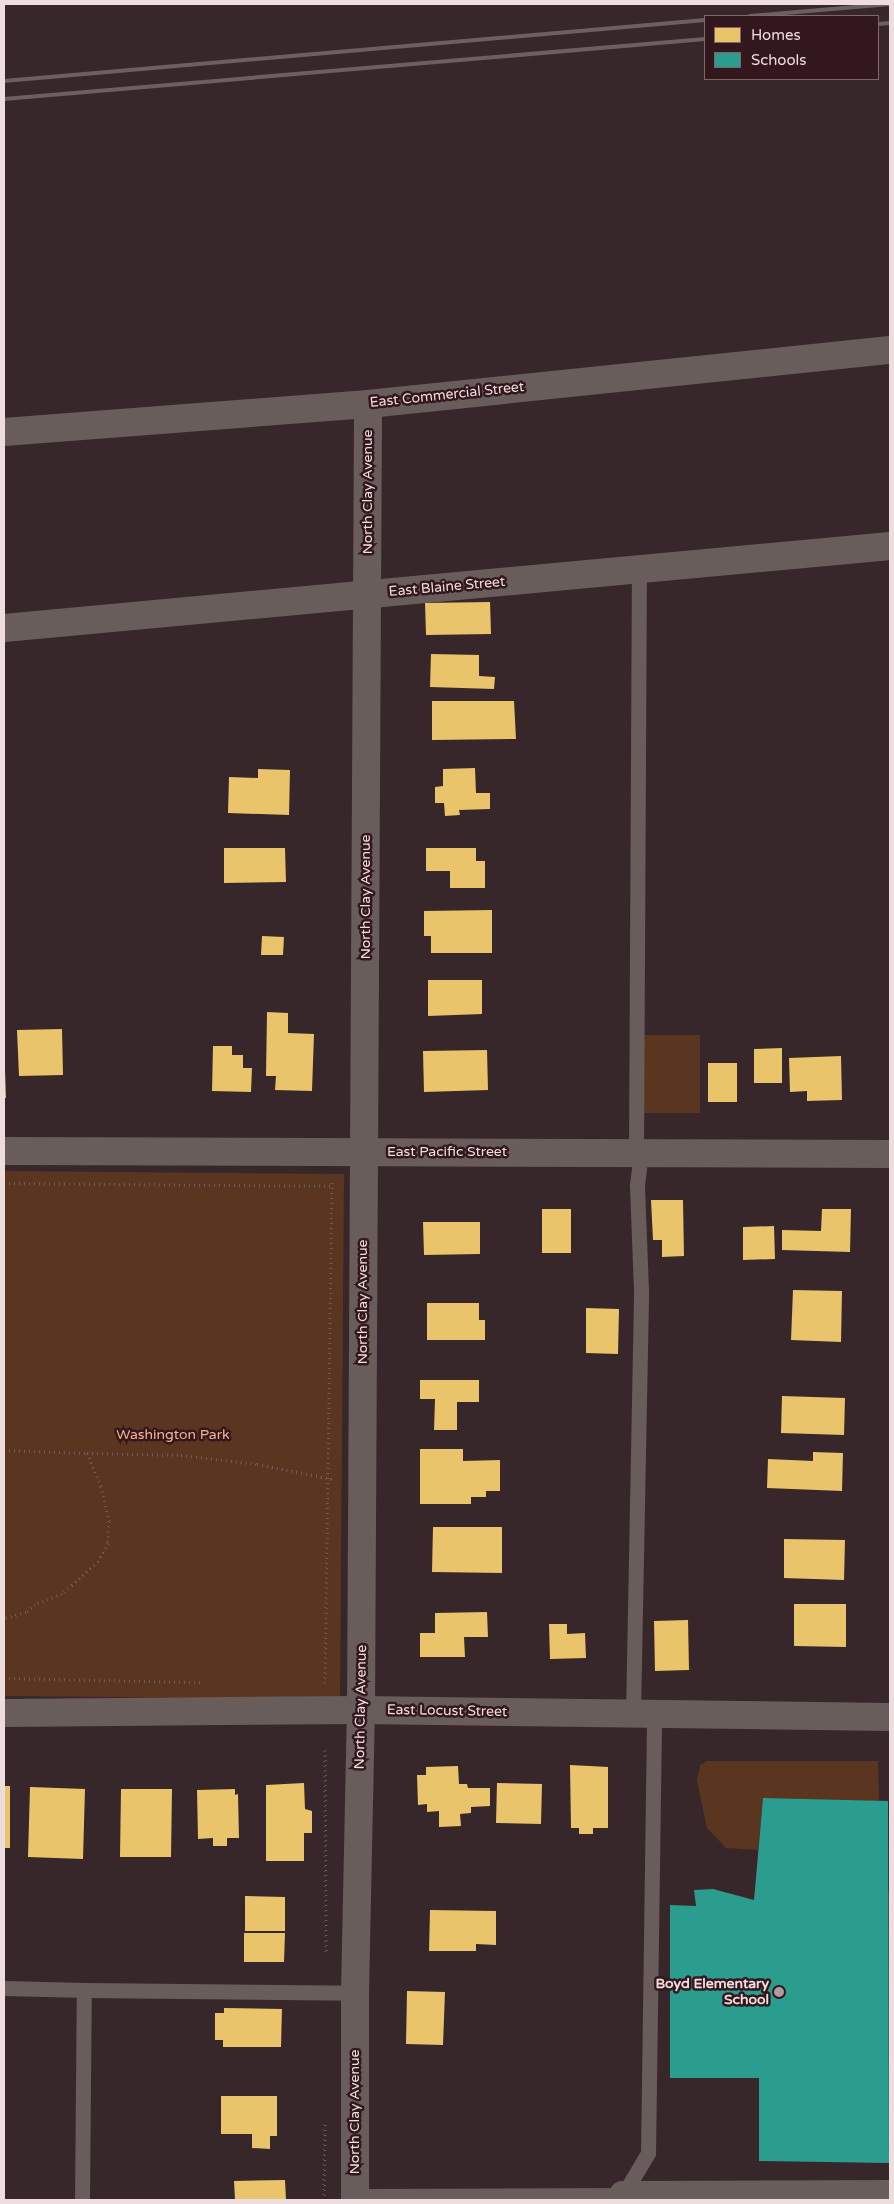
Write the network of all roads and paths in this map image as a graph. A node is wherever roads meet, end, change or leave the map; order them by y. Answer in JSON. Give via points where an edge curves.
{"nodes":[{"id":1,"x":890,"y":350,"type":"edge"},
{"id":2,"x":368,"y":404,"type":"junction"},
{"id":3,"x":4,"y":432,"type":"edge"},
{"id":4,"x":890,"y":546,"type":"edge"},
{"id":5,"x":639,"y":569,"type":"junction"},
{"id":6,"x":368,"y":594,"type":"junction"},
{"id":7,"x":4,"y":628,"type":"edge"},
{"id":8,"x":4,"y":1151,"type":"edge"},
{"id":9,"x":364,"y":1152,"type":"junction"},
{"id":10,"x":638,"y":1153,"type":"junction"},
{"id":11,"x":890,"y":1154,"type":"edge"},
{"id":12,"x":332,"y":1174,"type":"dead end"},
{"id":13,"x":4,"y":1182,"type":"edge"},
{"id":14,"x":332,"y":1186,"type":"junction"},
{"id":15,"x":338,"y":1186,"type":"dead end"},
{"id":16,"x":4,"y":1450,"type":"edge"},
{"id":17,"x":87,"y":1453,"type":"junction"},
{"id":18,"x":327,"y":1478,"type":"junction"},
{"id":19,"x":333,"y":1479,"type":"dead end"},
{"id":20,"x":4,"y":1618,"type":"edge"},
{"id":21,"x":4,"y":1678,"type":"edge"},
{"id":22,"x":208,"y":1682,"type":"dead end"},
{"id":23,"x":315,"y":1683,"type":"dead end"},
{"id":24,"x":325,"y":1684,"type":"junction"},
{"id":25,"x":333,"y":1684,"type":"dead end"},
{"id":26,"x":325,"y":1691,"type":"dead end"},
{"id":27,"x":361,"y":1710,"type":"junction"},
{"id":28,"x":4,"y":1713,"type":"edge"},
{"id":29,"x":644,"y":1714,"type":"junction"},
{"id":30,"x":890,"y":1717,"type":"edge"},
{"id":31,"x":4,"y":1988,"type":"edge"},
{"id":32,"x":84,"y":1990,"type":"junction"},
{"id":33,"x":354,"y":1993,"type":"junction"},
{"id":34,"x":890,"y":2194,"type":"edge"},
{"id":35,"x":355,"y":2198,"type":"edge"},
{"id":36,"x":536,"y":2198,"type":"edge"},
{"id":37,"x":623,"y":2198,"type":"edge"},
{"id":38,"x":82,"y":2200,"type":"edge"}],
"edges":[{"from":1,"to":2,"type":"street","name":"East Commercial Street"},
{"from":2,"to":3,"type":"street","name":"East Commercial Street"},
{"from":2,"to":6,"type":"street","name":"North Clay Avenue"},
{"from":4,"to":5,"type":"street","name":"East Blaine Street"},
{"from":5,"to":6,"type":"street","name":"East Blaine Street"},
{"from":5,"to":10,"type":"lane"},
{"from":6,"to":7,"type":"street","name":"East Blaine Street"},
{"from":6,"to":9,"type":"street","name":"North Clay Avenue"},
{"from":8,"to":9,"type":"street","name":"East Pacific Street"},
{"from":9,"to":10,"type":"street","name":"East Pacific Street"},
{"from":9,"to":27,"type":"street","name":"North Clay Avenue"},
{"from":10,"to":11,"type":"street","name":"East Pacific Street"},
{"from":10,"to":29,"type":"lane"},
{"from":12,"to":14,"type":"path"},
{"from":13,"to":14,"type":"path"},
{"from":14,"to":15,"type":"path"},
{"from":14,"to":18,"type":"path"},
{"from":16,"to":17,"type":"path"},
{"from":17,"to":18,"type":"path","via":[[181,1456],[257,1464]]},
{"from":17,"to":20,"type":"path","via":[[101,1486],[109,1521],[108,1543],[98,1561],[62,1594],[35,1604],[26,1612]]},
{"from":18,"to":19,"type":"path"},
{"from":18,"to":24,"type":"path"},
{"from":21,"to":22,"type":"path"},
{"from":23,"to":24,"type":"path"},
{"from":24,"to":25,"type":"path"},
{"from":24,"to":26,"type":"path"},
{"from":27,"to":28,"type":"street","name":"East Locust Street"},
{"from":27,"to":29,"type":"street","name":"East Locust Street"},
{"from":27,"to":33,"type":"street","name":"North Clay Avenue"},
{"from":29,"to":30,"type":"street","name":"East Locust Street"},
{"from":29,"to":37,"type":"lane","via":[[648,2153]]},
{"from":31,"to":32,"type":"lane"},
{"from":32,"to":33,"type":"lane"},
{"from":32,"to":38,"type":"lane"},
{"from":33,"to":35,"type":"street","name":"North Clay Avenue"},
{"from":34,"to":37,"type":"street"},
{"from":35,"to":36,"type":"lane"},
{"from":36,"to":37,"type":"lane"}]}
